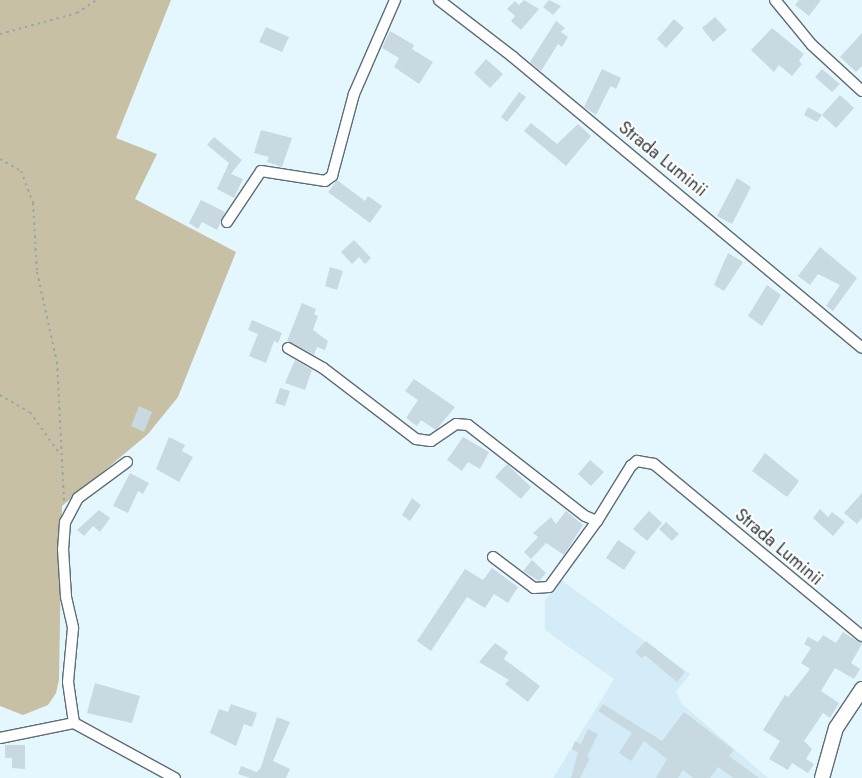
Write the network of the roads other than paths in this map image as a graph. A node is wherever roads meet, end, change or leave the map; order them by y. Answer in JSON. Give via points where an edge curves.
{"nodes":[{"id":1,"x":395,"y":0,"type":"edge"},
{"id":2,"x":439,"y":0,"type":"edge"},
{"id":3,"x":775,"y":0,"type":"edge"},
{"id":4,"x":862,"y":91,"type":"edge"},
{"id":5,"x":227,"y":222,"type":"dead end"},
{"id":6,"x":288,"y":348,"type":"dead end"},
{"id":7,"x":862,"y":348,"type":"edge"},
{"id":8,"x":127,"y":462,"type":"dead end"},
{"id":9,"x":597,"y":521,"type":"junction"},
{"id":10,"x":493,"y":557,"type":"dead end"},
{"id":11,"x":862,"y":636,"type":"edge"},
{"id":12,"x":862,"y":690,"type":"edge"},
{"id":13,"x":74,"y":723,"type":"junction"},
{"id":14,"x":0,"y":738,"type":"edge"},
{"id":15,"x":175,"y":778,"type":"edge"},
{"id":16,"x":822,"y":778,"type":"edge"}],
"edges":[{"from":1,"to":5,"type":"street","via":[[354,94],[332,176],[325,181],[261,171]]},
{"from":2,"to":7,"type":"street","name":"Strada Luminii","via":[[621,146]]},
{"from":3,"to":4,"type":"street","via":[[812,45]]},
{"from":6,"to":9,"type":"street","via":[[323,368],[416,439],[431,441],[456,424],[468,425],[585,516]]},
{"from":8,"to":13,"type":"street","via":[[78,498],[66,522],[63,550],[66,597],[73,628],[68,682]]},
{"from":9,"to":10,"type":"street","name":"Strada Luminii","via":[[549,587],[534,588]]},
{"from":9,"to":11,"type":"street","name":"Strada Luminii","via":[[631,466],[637,461],[654,464]]},
{"from":12,"to":16,"type":"street","via":[[836,728]]},
{"from":13,"to":14,"type":"street"},
{"from":13,"to":15,"type":"street"}]}
